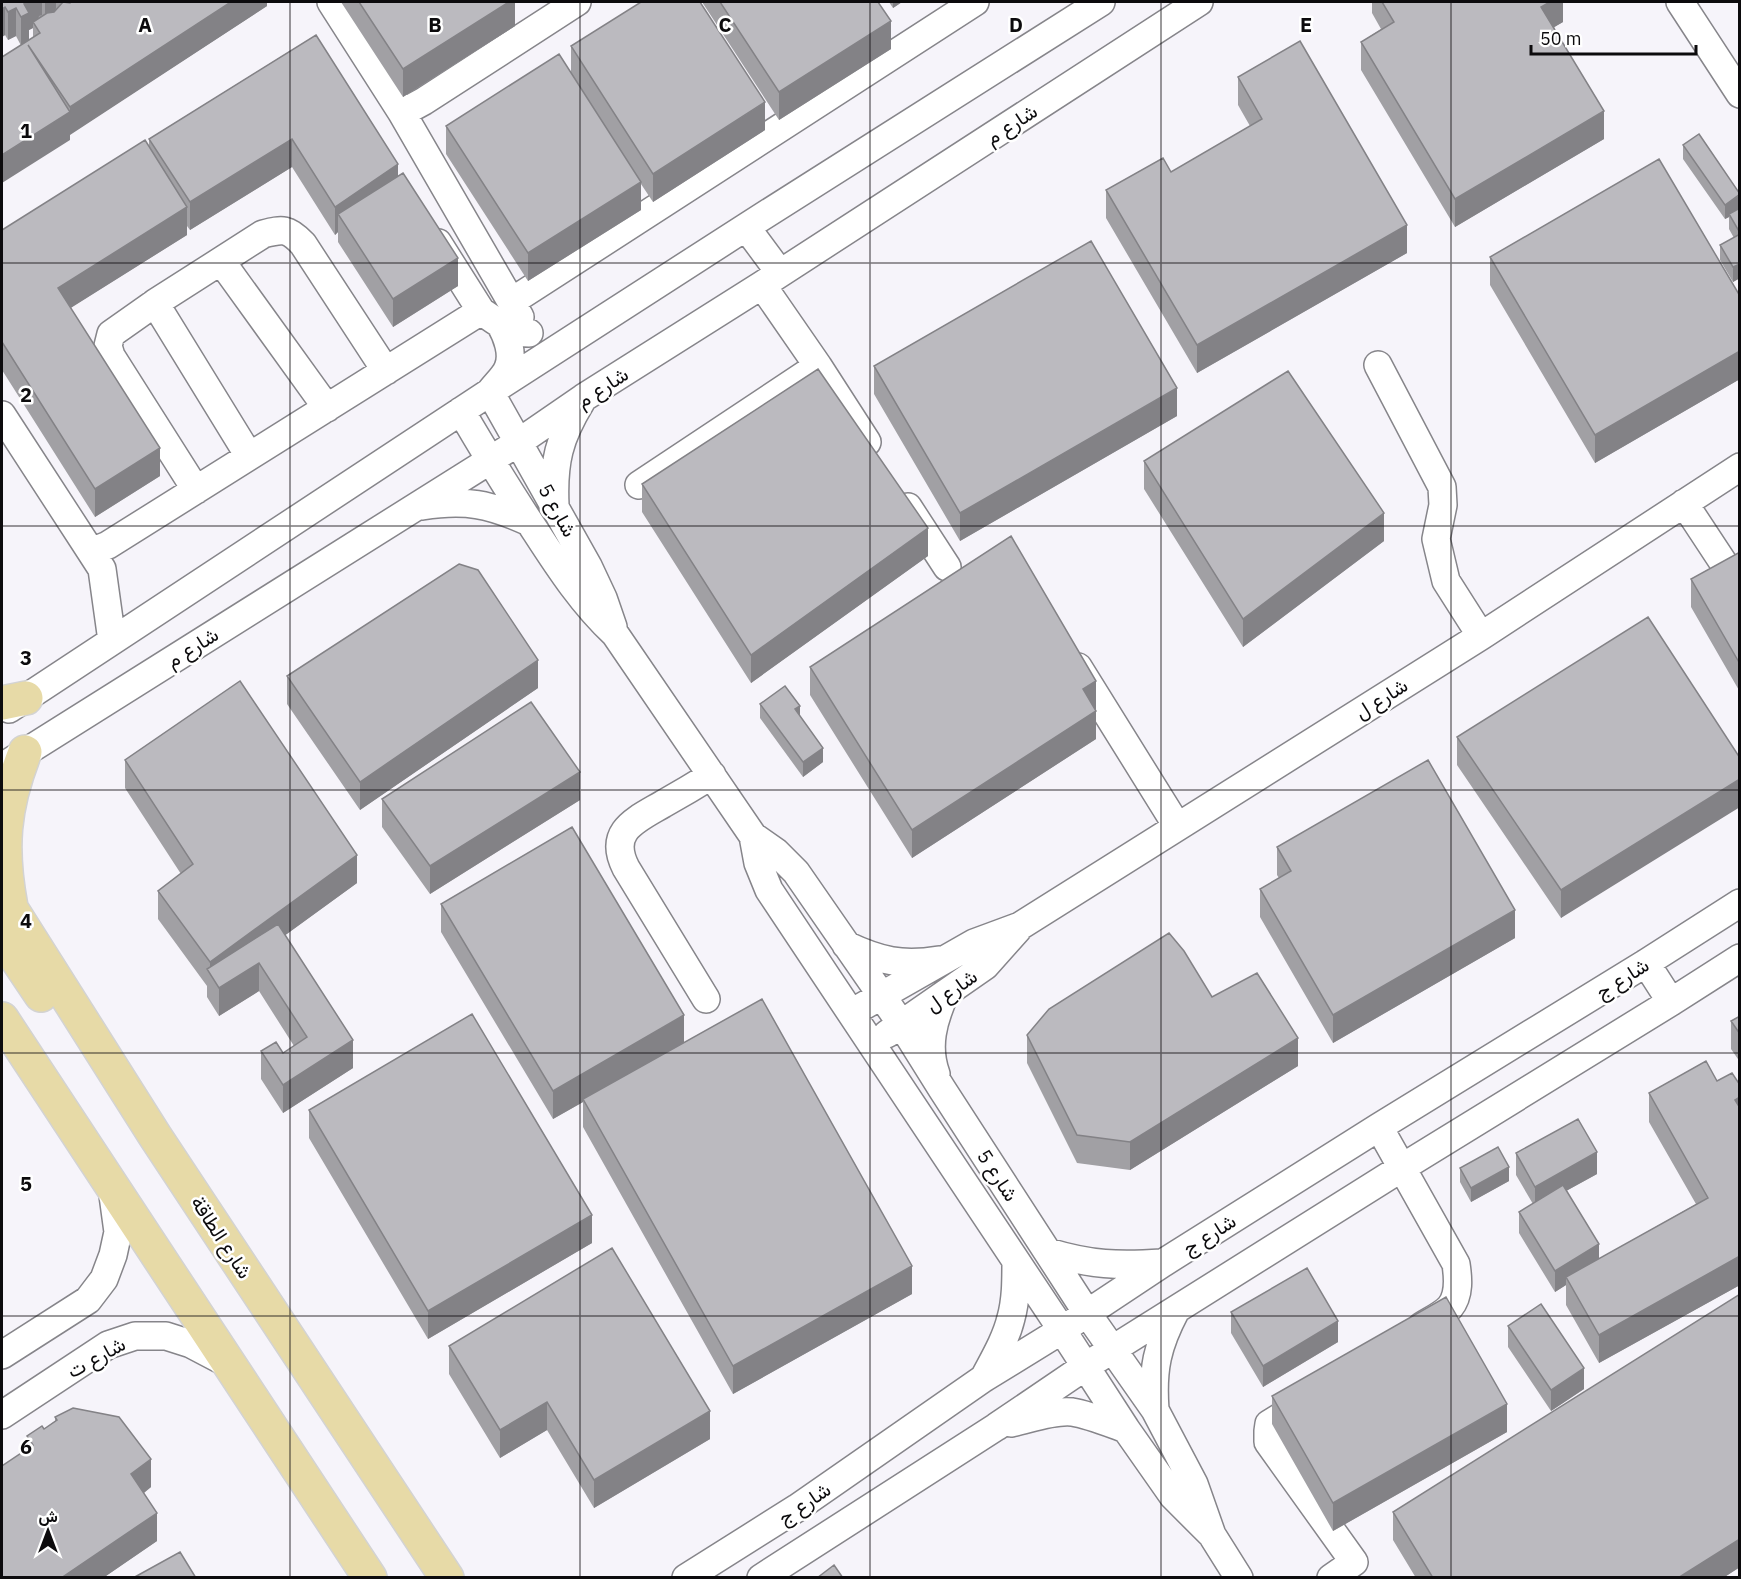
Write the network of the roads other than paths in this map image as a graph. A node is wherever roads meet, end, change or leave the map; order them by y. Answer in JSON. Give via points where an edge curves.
{"nodes":[{"id":1,"x":331,"y":2,"type":"edge"},
{"id":2,"x":577,"y":2,"type":"edge"},
{"id":3,"x":975,"y":2,"type":"edge"},
{"id":4,"x":1101,"y":2,"type":"edge"},
{"id":5,"x":1199,"y":2,"type":"edge"},
{"id":6,"x":1680,"y":2,"type":"edge"},
{"id":7,"x":1740,"y":94,"type":"edge"},
{"id":8,"x":402,"y":113,"type":"junction"},
{"id":9,"x":423,"y":220,"type":"edge"},
{"id":10,"x":746,"y":227,"type":"junction"},
{"id":11,"x":221,"y":261,"type":"junction"},
{"id":12,"x":771,"y":279,"type":"junction"},
{"id":13,"x":154,"y":303,"type":"junction"},
{"id":14,"x":497,"y":312,"type":"junction"},
{"id":15,"x":544,"y":357,"type":"junction"},
{"id":16,"x":1378,"y":365,"type":"dead end"},
{"id":17,"x":818,"y":366,"type":"junction"},
{"id":18,"x":386,"y":370,"type":"junction"},
{"id":19,"x":490,"y":392,"type":"junction"},
{"id":20,"x":584,"y":398,"type":"junction"},
{"id":21,"x":327,"y":408,"type":"junction"},
{"id":22,"x":461,"y":411,"type":"junction"},
{"id":23,"x":2,"y":415,"type":"edge"},
{"id":24,"x":519,"y":442,"type":"junction"},
{"id":25,"x":249,"y":456,"type":"junction"},
{"id":26,"x":490,"y":460,"type":"junction"},
{"id":27,"x":1740,"y":467,"type":"edge"},
{"id":28,"x":639,"y":485,"type":"dead end"},
{"id":29,"x":196,"y":490,"type":"junction"},
{"id":30,"x":1684,"y":503,"type":"junction"},
{"id":31,"x":555,"y":506,"type":"junction"},
{"id":32,"x":414,"y":507,"type":"junction"},
{"id":33,"x":529,"y":522,"type":"junction"},
{"id":34,"x":91,"y":552,"type":"junction"},
{"id":35,"x":946,"y":567,"type":"dead end"},
{"id":36,"x":1740,"y":588,"type":"edge"},
{"id":37,"x":615,"y":634,"type":"junction"},
{"id":38,"x":1481,"y":636,"type":"junction"},
{"id":39,"x":112,"y":641,"type":"junction"},
{"id":40,"x":1063,"y":644,"type":"edge"},
{"id":41,"x":10,"y":705,"type":"edge"},
{"id":42,"x":13,"y":759,"type":"edge"},
{"id":43,"x":712,"y":775,"type":"junction"},
{"id":44,"x":1177,"y":826,"type":"junction"},
{"id":45,"x":753,"y":836,"type":"junction"},
{"id":46,"x":1740,"y":903,"type":"edge"},
{"id":47,"x":5,"y":913,"type":"edge"},
{"id":48,"x":1020,"y":926,"type":"junction"},
{"id":49,"x":845,"y":944,"type":"junction"},
{"id":50,"x":1740,"y":957,"type":"edge"},
{"id":51,"x":943,"y":959,"type":"junction"},
{"id":52,"x":1646,"y":963,"type":"junction"},
{"id":53,"x":945,"y":994,"type":"junction"},
{"id":54,"x":883,"y":996,"type":"junction"},
{"id":55,"x":706,"y":999,"type":"dead end"},
{"id":56,"x":1671,"y":1002,"type":"junction"},
{"id":57,"x":851,"y":1013,"type":"junction"},
{"id":58,"x":2,"y":1019,"type":"edge"},
{"id":59,"x":902,"y":1025,"type":"junction"},
{"id":60,"x":872,"y":1044,"type":"junction"},
{"id":61,"x":942,"y":1089,"type":"junction"},
{"id":62,"x":1379,"y":1127,"type":"junction"},
{"id":63,"x":1403,"y":1167,"type":"junction"},
{"id":64,"x":112,"y":1186,"type":"junction"},
{"id":65,"x":1048,"y":1252,"type":"junction"},
{"id":66,"x":1016,"y":1262,"type":"junction"},
{"id":67,"x":1163,"y":1263,"type":"junction"},
{"id":68,"x":1176,"y":1310,"type":"junction"},
{"id":69,"x":1087,"y":1313,"type":"junction"},
{"id":70,"x":1062,"y":1330,"type":"junction"},
{"id":71,"x":1404,"y":1339,"type":"edge"},
{"id":72,"x":1113,"y":1349,"type":"junction"},
{"id":73,"x":2,"y":1355,"type":"edge"},
{"id":74,"x":231,"y":1365,"type":"junction"},
{"id":75,"x":1086,"y":1366,"type":"junction"},
{"id":76,"x":984,"y":1378,"type":"junction"},
{"id":77,"x":1317,"y":1393,"type":"edge"},
{"id":78,"x":1155,"y":1410,"type":"junction"},
{"id":79,"x":2,"y":1415,"type":"edge"},
{"id":80,"x":996,"y":1427,"type":"junction"},
{"id":81,"x":1126,"y":1429,"type":"junction"},
{"id":82,"x":797,"y":1508,"type":"junction"},
{"id":83,"x":1212,"y":1535,"type":"junction"},
{"id":84,"x":821,"y":1540,"type":"junction"},
{"id":85,"x":1360,"y":1570,"type":"edge"},
{"id":86,"x":446,"y":1574,"type":"edge"},
{"id":87,"x":370,"y":1578,"type":"edge"},
{"id":88,"x":686,"y":1578,"type":"edge"},
{"id":89,"x":761,"y":1578,"type":"edge"},
{"id":90,"x":1239,"y":1578,"type":"edge"},
{"id":91,"x":1331,"y":1578,"type":"edge"}],
"edges":[{"from":1,"to":8,"type":"street"},
{"from":2,"to":8,"type":"street"},
{"from":3,"to":14,"type":"street"},
{"from":4,"to":10,"type":"street"},
{"from":5,"to":12,"type":"street","name":"شارع م"},
{"from":6,"to":7,"type":"street"},
{"from":8,"to":14,"type":"street"},
{"from":9,"to":14,"type":"street"},
{"from":10,"to":12,"type":"street"},
{"from":10,"to":15,"type":"street"},
{"from":11,"to":13,"type":"street"},
{"from":11,"to":18,"type":"street","via":[[263,234],[279,230],[293,233]]},
{"from":11,"to":21,"type":"street"},
{"from":12,"to":17,"type":"street"},
{"from":12,"to":20,"type":"street","name":"شارع م"},
{"from":13,"to":25,"type":"street"},
{"from":13,"to":29,"type":"street","via":[[111,334],[108,346]]},
{"from":14,"to":15,"type":"street","via":[[529,333]]},
{"from":14,"to":18,"type":"street"},
{"from":14,"to":19,"type":"street","via":[[510,361]]},
{"from":15,"to":19,"type":"street"},
{"from":16,"to":38,"type":"street","via":[[1442,487],[1443,505],[1436,539],[1446,581]]},
{"from":17,"to":28,"type":"street"},
{"from":17,"to":35,"type":"street"},
{"from":18,"to":21,"type":"street"},
{"from":19,"to":22,"type":"street"},
{"from":19,"to":24,"type":"street","name":"شارع 5"},
{"from":20,"to":24,"type":"street","name":"شارع م"},
{"from":20,"to":31,"type":"street","via":[[568,423],[558,450]]},
{"from":21,"to":25,"type":"street"},
{"from":22,"to":26,"type":"street","name":"شارع 5"},
{"from":22,"to":39,"type":"street"},
{"from":23,"to":34,"type":"street"},
{"from":24,"to":26,"type":"street","name":"شارع م"},
{"from":24,"to":31,"type":"street","name":"شارع 5"},
{"from":25,"to":29,"type":"street"},
{"from":26,"to":32,"type":"street","name":"شارع م"},
{"from":26,"to":33,"type":"street","name":"شارع 5"},
{"from":27,"to":30,"type":"street","name":"شارع ل"},
{"from":29,"to":34,"type":"street"},
{"from":30,"to":36,"type":"street"},
{"from":30,"to":38,"type":"street","name":"شارع ل"},
{"from":31,"to":37,"type":"street","name":"شارع 5","via":[[596,582]]},
{"from":32,"to":33,"type":"street","via":[[473,503]]},
{"from":32,"to":42,"type":"street","name":"شارع م"},
{"from":33,"to":37,"type":"street","name":"شارع 5","via":[[578,595]]},
{"from":34,"to":39,"type":"street","via":[[102,569]]},
{"from":37,"to":43,"type":"street","name":"شارع 5"},
{"from":38,"to":44,"type":"street","name":"شارع ل"},
{"from":39,"to":41,"type":"street"},
{"from":40,"to":44,"type":"street"},
{"from":42,"to":47,"type":"main road","via":[[16,776],[4,828]]},
{"from":43,"to":45,"type":"street","name":"شارع 5"},
{"from":43,"to":55,"type":"street","via":[[637,818],[626,829],[620,844],[626,868]]},
{"from":44,"to":48,"type":"street","name":"شارع ل"},
{"from":45,"to":49,"type":"street","name":"شارع 5","via":[[796,872]]},
{"from":45,"to":57,"type":"street","name":"شارع 5","via":[[758,864],[769,890]]},
{"from":46,"to":52,"type":"street","name":"شارع ج"},
{"from":47,"to":86,"type":"main road","name":"شارع الطاقة"},
{"from":48,"to":51,"type":"street","name":"شارع ل"},
{"from":48,"to":53,"type":"street","name":"شارع ل","via":[[985,966]]},
{"from":49,"to":51,"type":"street","via":[[868,956],[893,962]]},
{"from":49,"to":54,"type":"street","name":"شارع 5"},
{"from":50,"to":56,"type":"street","name":"شارع ج"},
{"from":51,"to":54,"type":"street","name":"شارع ل"},
{"from":52,"to":56,"type":"street"},
{"from":52,"to":62,"type":"street","name":"شارع ج"},
{"from":53,"to":59,"type":"street","name":"شارع ل"},
{"from":53,"to":61,"type":"street","via":[[935,1017],[931,1041],[933,1066]]},
{"from":54,"to":57,"type":"street","name":"شارع ل"},
{"from":54,"to":59,"type":"street","name":"شارع 5"},
{"from":56,"to":63,"type":"street","name":"شارع ج"},
{"from":57,"to":60,"type":"street","name":"شارع 5"},
{"from":58,"to":64,"type":"main road"},
{"from":59,"to":60,"type":"street","name":"شارع ل"},
{"from":59,"to":61,"type":"street","name":"شارع 5"},
{"from":60,"to":66,"type":"street","name":"شارع 5"},
{"from":61,"to":65,"type":"street","name":"شارع 5"},
{"from":62,"to":63,"type":"street"},
{"from":62,"to":67,"type":"street","name":"شارع ج"},
{"from":63,"to":68,"type":"street","name":"شارع ج"},
{"from":63,"to":71,"type":"street","via":[[1456,1264],[1458,1278],[1450,1307]]},
{"from":64,"to":73,"type":"street","via":[[118,1232],[104,1279],[88,1300]]},
{"from":64,"to":74,"type":"main road"},
{"from":65,"to":67,"type":"street","via":[[1096,1264]]},
{"from":65,"to":69,"type":"street","name":"شارع 5"},
{"from":66,"to":70,"type":"street","name":"شارع 5"},
{"from":66,"to":76,"type":"street","via":[[1011,1319]]},
{"from":67,"to":69,"type":"street","name":"شارع ج"},
{"from":68,"to":72,"type":"street","name":"شارع ج"},
{"from":68,"to":78,"type":"street","via":[[1157,1358]]},
{"from":69,"to":70,"type":"street","name":"شارع ج"},
{"from":69,"to":72,"type":"street","name":"شارع 5"},
{"from":70,"to":75,"type":"street","name":"شارع 5"},
{"from":70,"to":76,"type":"street","name":"شارع ج"},
{"from":72,"to":75,"type":"street","name":"شارع ج"},
{"from":72,"to":78,"type":"street","name":"شارع 5"},
{"from":74,"to":79,"type":"street","name":"شارع ت","via":[[166,1335],[135,1335],[108,1345]]},
{"from":74,"to":87,"type":"main road"},
{"from":75,"to":80,"type":"street","name":"شارع ج"},
{"from":75,"to":81,"type":"street","name":"شارع 5"},
{"from":76,"to":82,"type":"street","name":"شارع ج"},
{"from":77,"to":85,"type":"street","via":[[1269,1424],[1268,1442]]},
{"from":78,"to":83,"type":"street","name":"شارع 5","via":[[1194,1484]]},
{"from":80,"to":81,"type":"street","via":[[1070,1412]]},
{"from":80,"to":84,"type":"street","name":"شارع ج"},
{"from":81,"to":83,"type":"street","name":"شارع 5","via":[[1173,1496]]},
{"from":82,"to":84,"type":"street"},
{"from":82,"to":88,"type":"street","name":"شارع ج"},
{"from":83,"to":90,"type":"street","name":"شارع 5"},
{"from":84,"to":89,"type":"street","name":"شارع ج"},
{"from":85,"to":91,"type":"street"}]}
